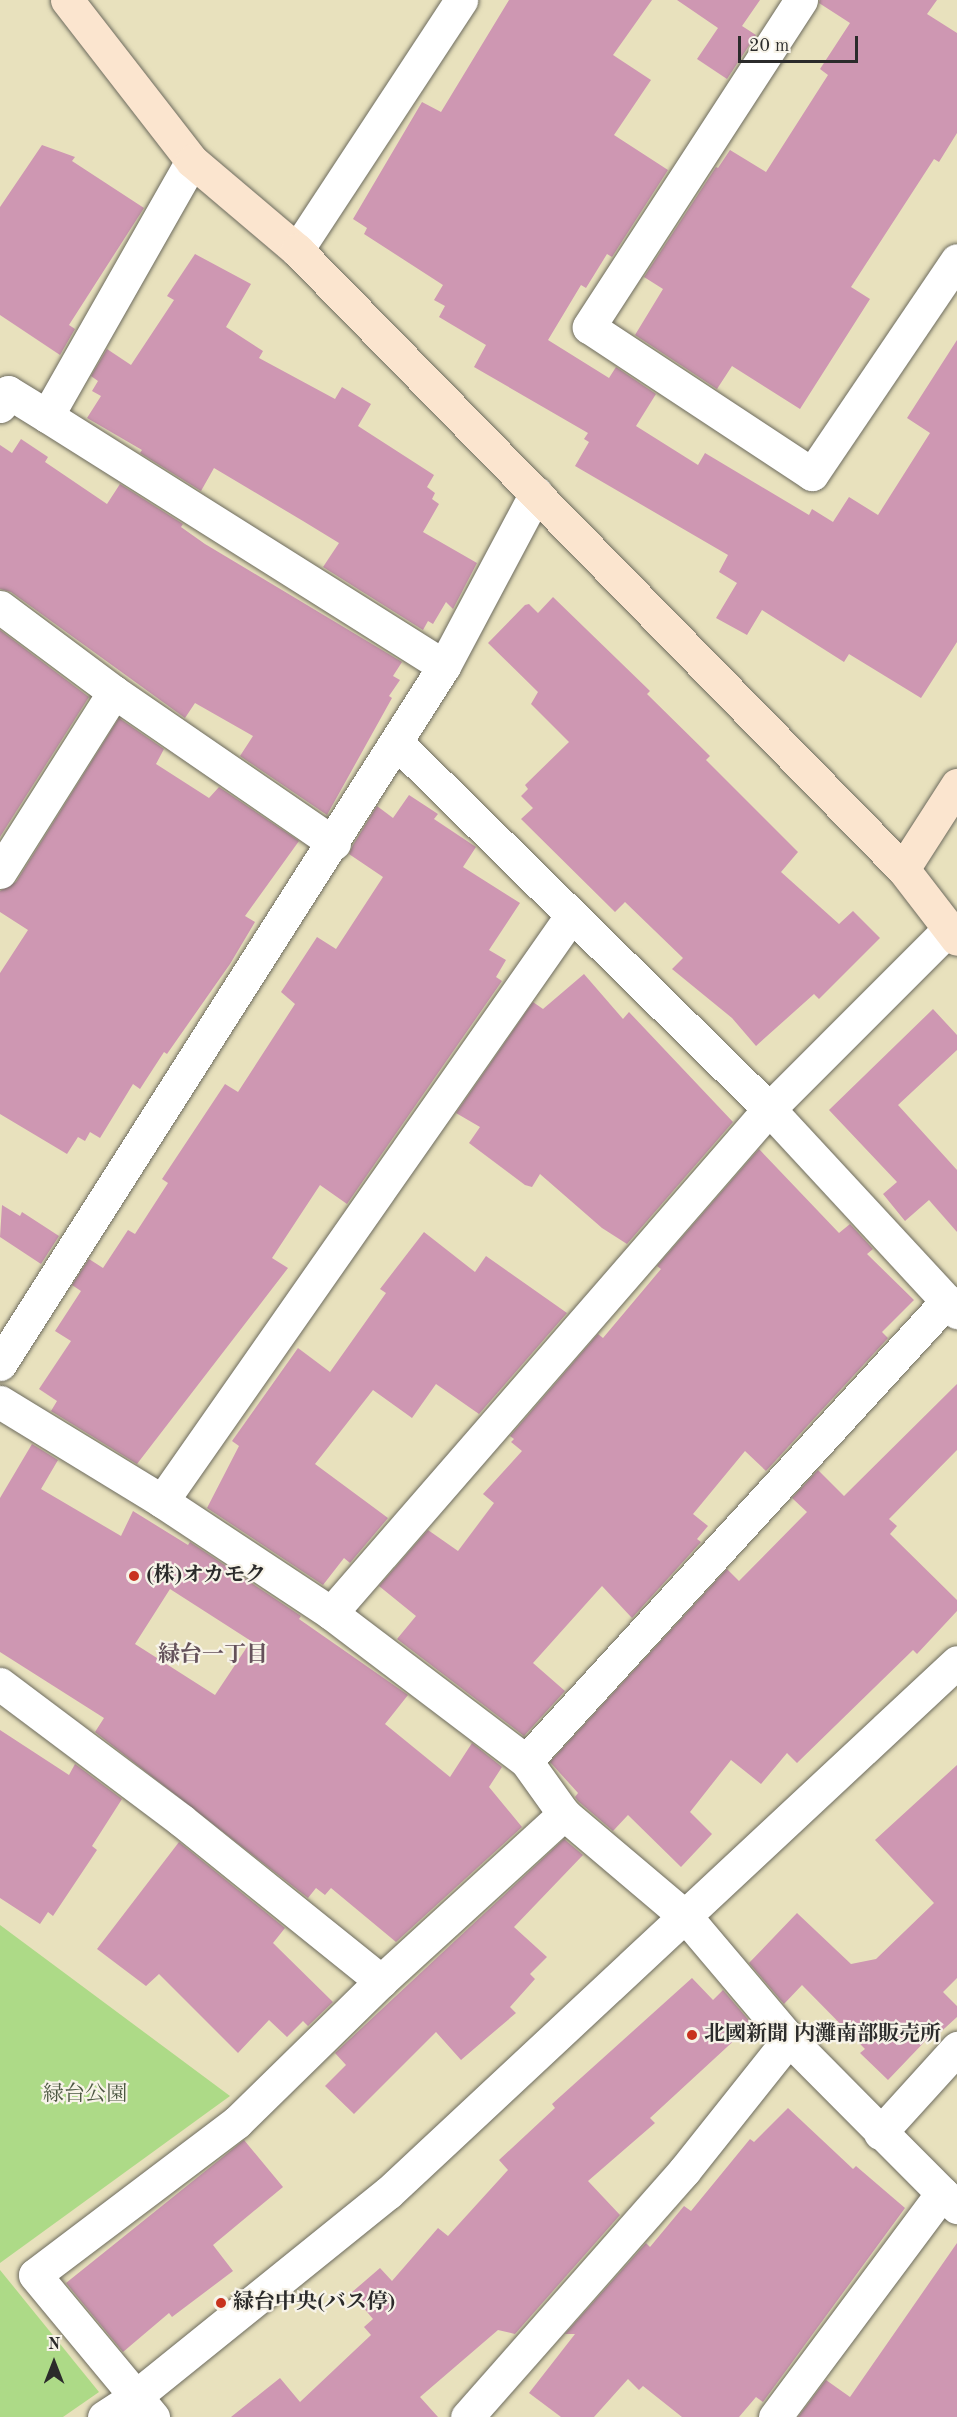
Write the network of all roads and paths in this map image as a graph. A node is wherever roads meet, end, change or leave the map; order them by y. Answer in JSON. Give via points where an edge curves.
{"nodes":[{"id":1,"x":67,"y":0,"type":"edge"},
{"id":2,"x":461,"y":0,"type":"edge"},
{"id":3,"x":801,"y":0,"type":"edge"},
{"id":4,"x":192,"y":160,"type":"junction"},
{"id":5,"x":297,"y":250,"type":"junction"},
{"id":6,"x":957,"y":260,"type":"edge"},
{"id":7,"x":0,"y":406,"type":"edge"},
{"id":8,"x":47,"y":416,"type":"junction"},
{"id":9,"x":536,"y":494,"type":"junction"},
{"id":10,"x":0,"y":607,"type":"edge"},
{"id":11,"x":444,"y":666,"type":"junction"},
{"id":12,"x":114,"y":692,"type":"junction"},
{"id":13,"x":397,"y":743,"type":"junction"},
{"id":14,"x":957,"y":785,"type":"edge"},
{"id":15,"x":334,"y":843,"type":"junction"},
{"id":16,"x":903,"y":869,"type":"junction"},
{"id":17,"x":0,"y":872,"type":"edge"},
{"id":18,"x":571,"y":916,"type":"junction"},
{"id":19,"x":952,"y":934,"type":"edge"},
{"id":20,"x":769,"y":1109,"type":"junction"},
{"id":21,"x":952,"y":1307,"type":"edge"},
{"id":22,"x":0,"y":1364,"type":"edge"},
{"id":23,"x":0,"y":1402,"type":"edge"},
{"id":24,"x":162,"y":1501,"type":"junction"},
{"id":25,"x":331,"y":1613,"type":"junction"},
{"id":26,"x":957,"y":1662,"type":"edge"},
{"id":27,"x":0,"y":1684,"type":"edge"},
{"id":28,"x":526,"y":1761,"type":"junction"},
{"id":29,"x":564,"y":1814,"type":"junction"},
{"id":30,"x":686,"y":1917,"type":"junction"},
{"id":31,"x":381,"y":1981,"type":"junction"},
{"id":32,"x":789,"y":2039,"type":"junction"},
{"id":33,"x":957,"y":2048,"type":"edge"},
{"id":34,"x":880,"y":2133,"type":"junction"},
{"id":35,"x":949,"y":2200,"type":"edge"},
{"id":36,"x":145,"y":2406,"type":"edge"},
{"id":37,"x":104,"y":2417,"type":"edge"},
{"id":38,"x":467,"y":2417,"type":"edge"},
{"id":39,"x":775,"y":2417,"type":"edge"}],
"edges":[{"from":1,"to":4,"type":"street"},
{"from":2,"to":5,"type":"street"},
{"from":3,"to":6,"type":"street","via":[[589,327],[812,474]]},
{"from":4,"to":5,"type":"street"},
{"from":4,"to":8,"type":"street"},
{"from":5,"to":9,"type":"street"},
{"from":7,"to":8,"type":"street","via":[[8,392]]},
{"from":8,"to":11,"type":"street"},
{"from":9,"to":11,"type":"street"},
{"from":9,"to":16,"type":"street"},
{"from":10,"to":12,"type":"street"},
{"from":11,"to":13,"type":"street"},
{"from":12,"to":15,"type":"street"},
{"from":12,"to":17,"type":"street"},
{"from":13,"to":15,"type":"street"},
{"from":13,"to":18,"type":"street"},
{"from":14,"to":16,"type":"street"},
{"from":15,"to":22,"type":"street"},
{"from":16,"to":19,"type":"street"},
{"from":18,"to":20,"type":"street"},
{"from":18,"to":24,"type":"street"},
{"from":19,"to":20,"type":"street"},
{"from":20,"to":21,"type":"street"},
{"from":20,"to":25,"type":"street"},
{"from":21,"to":28,"type":"street"},
{"from":23,"to":24,"type":"street"},
{"from":24,"to":25,"type":"street"},
{"from":25,"to":28,"type":"street"},
{"from":26,"to":30,"type":"street"},
{"from":27,"to":31,"type":"street","via":[[181,1820]]},
{"from":28,"to":29,"type":"street"},
{"from":29,"to":30,"type":"street"},
{"from":29,"to":31,"type":"street"},
{"from":30,"to":32,"type":"street"},
{"from":30,"to":36,"type":"street","via":[[388,2193]]},
{"from":31,"to":36,"type":"street","via":[[237,2122],[35,2275]]},
{"from":32,"to":34,"type":"street"},
{"from":32,"to":38,"type":"street","via":[[684,2171]]},
{"from":33,"to":34,"type":"street"},
{"from":34,"to":35,"type":"street"},
{"from":35,"to":39,"type":"street"},
{"from":36,"to":37,"type":"street"}]}
